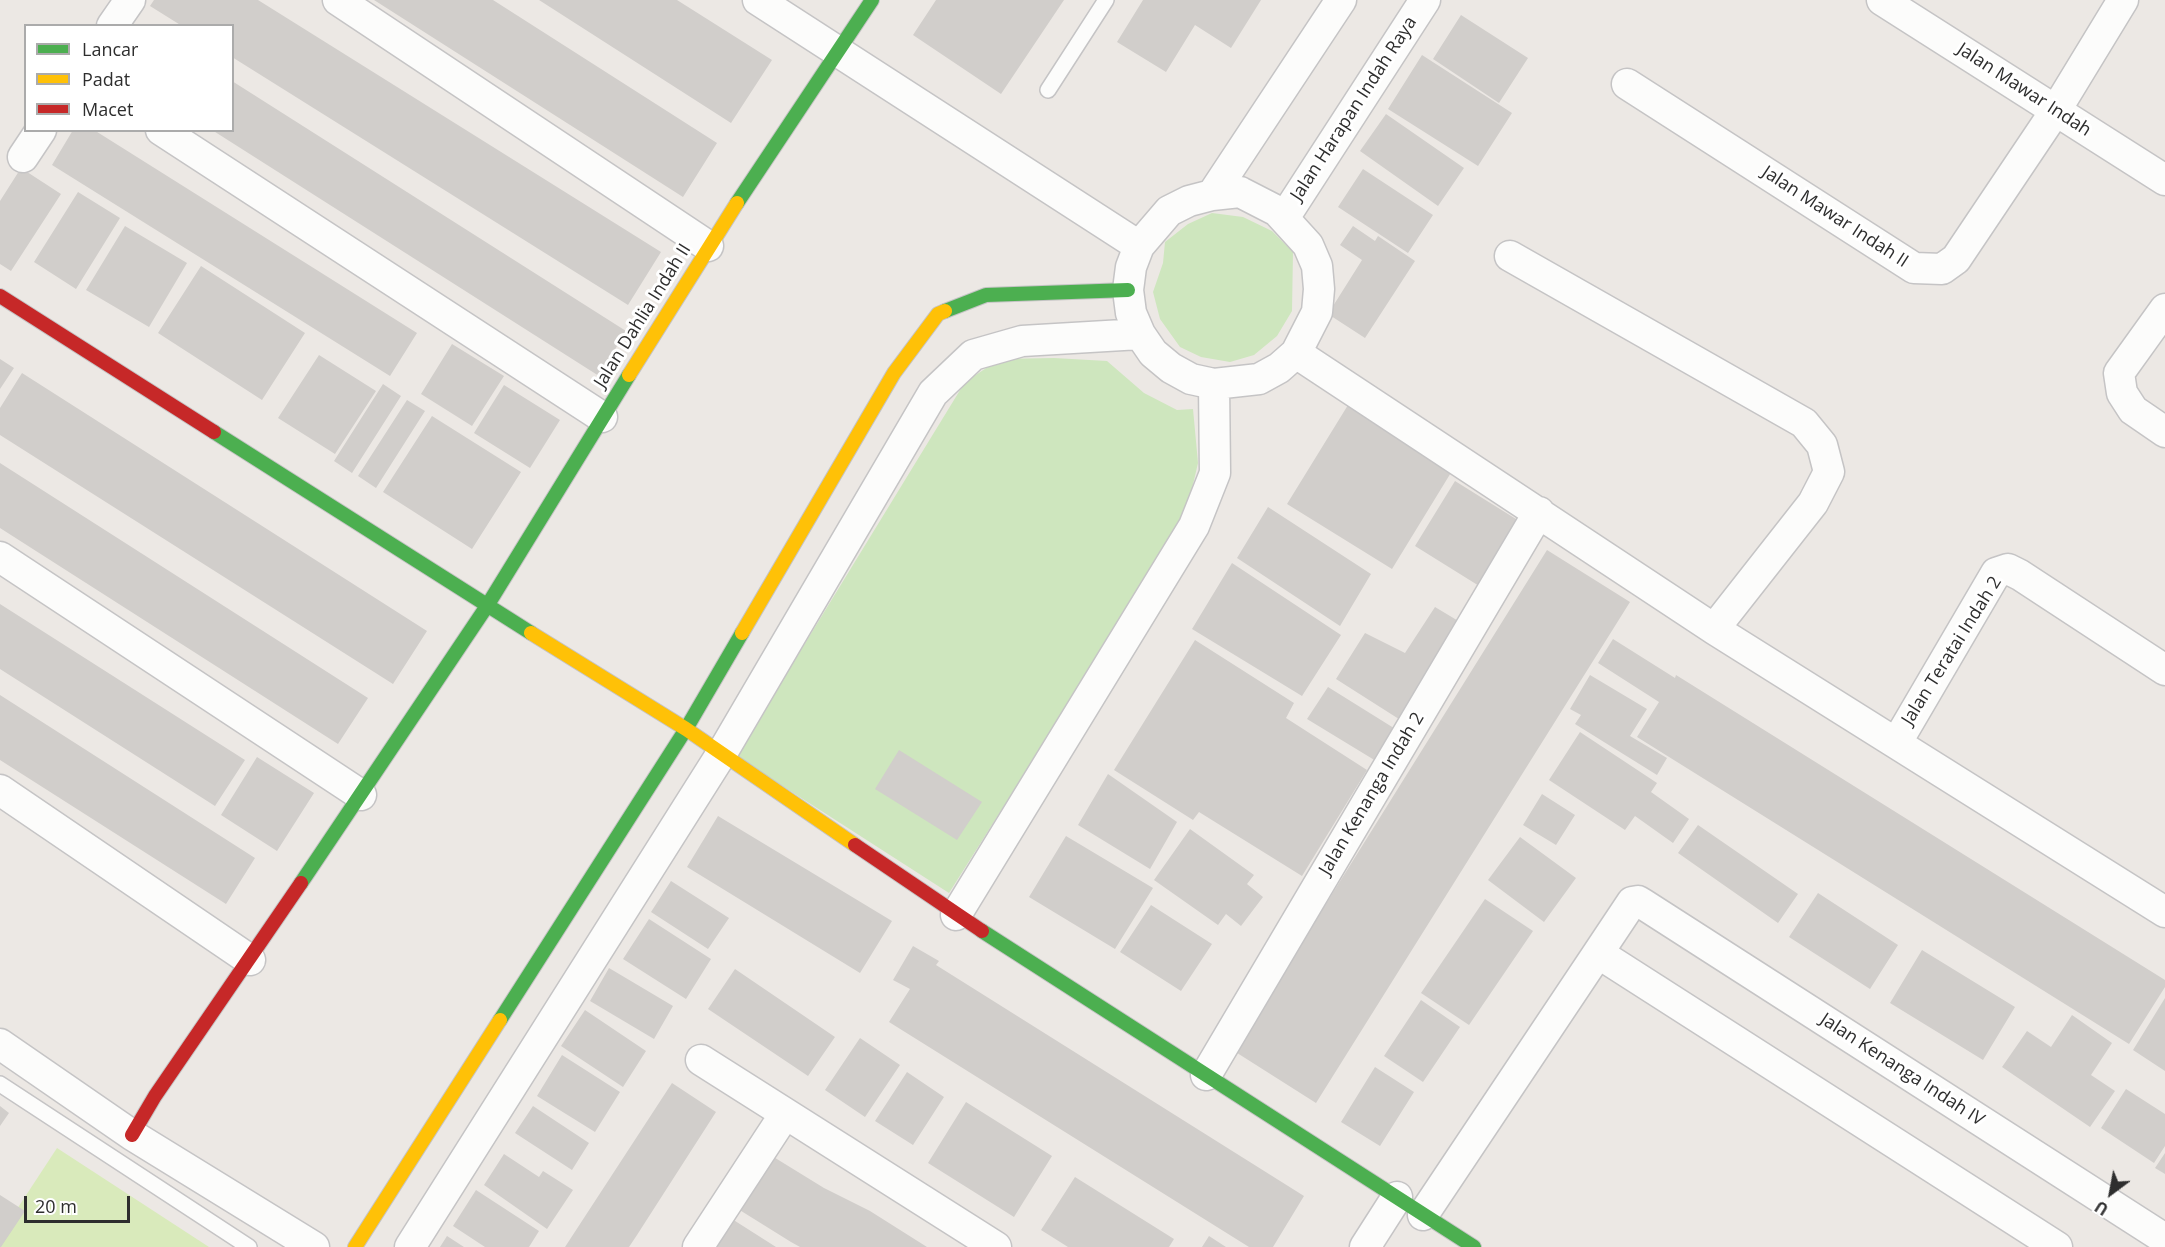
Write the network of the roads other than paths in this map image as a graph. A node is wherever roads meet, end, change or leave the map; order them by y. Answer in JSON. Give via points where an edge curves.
{"nodes":[{"id":1,"x":130,"y":0,"type":"edge"},
{"id":2,"x":338,"y":0,"type":"edge"},
{"id":3,"x":758,"y":0,"type":"edge"},
{"id":4,"x":872,"y":0,"type":"edge"},
{"id":5,"x":1106,"y":0,"type":"edge"},
{"id":6,"x":1341,"y":0,"type":"edge"},
{"id":7,"x":1425,"y":0,"type":"edge"},
{"id":8,"x":1882,"y":0,"type":"edge"},
{"id":9,"x":2123,"y":0,"type":"edge"},
{"id":10,"x":113,"y":24,"type":"edge"},
{"id":11,"x":837,"y":51,"type":"junction"},
{"id":12,"x":1627,"y":84,"type":"dead end"},
{"id":13,"x":1048,"y":90,"type":"dead end"},
{"id":14,"x":2056,"y":110,"type":"junction"},
{"id":15,"x":40,"y":132,"type":"edge"},
{"id":16,"x":164,"y":132,"type":"edge"},
{"id":17,"x":23,"y":157,"type":"dead end"},
{"id":18,"x":2165,"y":180,"type":"edge"},
{"id":19,"x":1212,"y":195,"type":"junction"},
{"id":20,"x":1284,"y":218,"type":"junction"},
{"id":21,"x":708,"y":246,"type":"junction"},
{"id":22,"x":1139,"y":246,"type":"junction"},
{"id":23,"x":1510,"y":256,"type":"dead end"},
{"id":24,"x":1128,"y":290,"type":"junction"},
{"id":25,"x":0,"y":296,"type":"edge"},
{"id":26,"x":2165,"y":309,"type":"edge"},
{"id":27,"x":1140,"y":334,"type":"junction"},
{"id":28,"x":1296,"y":353,"type":"junction"},
{"id":29,"x":1214,"y":384,"type":"junction"},
{"id":30,"x":602,"y":417,"type":"junction"},
{"id":31,"x":2165,"y":432,"type":"edge"},
{"id":32,"x":1539,"y":512,"type":"junction"},
{"id":33,"x":0,"y":557,"type":"edge"},
{"id":34,"x":487,"y":606,"type":"junction"},
{"id":35,"x":1714,"y":629,"type":"junction"},
{"id":36,"x":2165,"y":670,"type":"edge"},
{"id":37,"x":686,"y":729,"type":"junction"},
{"id":38,"x":1897,"y":742,"type":"junction"},
{"id":39,"x":722,"y":753,"type":"junction"},
{"id":40,"x":0,"y":790,"type":"edge"},
{"id":41,"x":361,"y":795,"type":"junction"},
{"id":42,"x":2165,"y":912,"type":"edge"},
{"id":43,"x":956,"y":915,"type":"junction"},
{"id":44,"x":1598,"y":953,"type":"junction"},
{"id":45,"x":250,"y":960,"type":"junction"},
{"id":46,"x":0,"y":1044,"type":"edge"},
{"id":47,"x":701,"y":1060,"type":"dead end"},
{"id":48,"x":1206,"y":1075,"type":"junction"},
{"id":49,"x":0,"y":1084,"type":"edge"},
{"id":50,"x":785,"y":1114,"type":"junction"},
{"id":51,"x":132,"y":1135,"type":"junction"},
{"id":52,"x":1397,"y":1197,"type":"junction"},
{"id":53,"x":1424,"y":1215,"type":"junction"},
{"id":54,"x":2165,"y":1239,"type":"edge"},
{"id":55,"x":249,"y":1247,"type":"edge"},
{"id":56,"x":314,"y":1247,"type":"edge"},
{"id":57,"x":355,"y":1247,"type":"edge"},
{"id":58,"x":410,"y":1247,"type":"edge"},
{"id":59,"x":698,"y":1247,"type":"edge"},
{"id":60,"x":996,"y":1247,"type":"edge"},
{"id":61,"x":1365,"y":1247,"type":"edge"},
{"id":62,"x":1474,"y":1247,"type":"edge"},
{"id":63,"x":2057,"y":1247,"type":"edge"}],
"edges":[{"from":1,"to":10,"type":"street"},
{"from":2,"to":21,"type":"street"},
{"from":3,"to":11,"type":"street"},
{"from":4,"to":11,"type":"street","name":"Jalan Dahlia Indah II"},
{"from":5,"to":13,"type":"lane"},
{"from":6,"to":19,"type":"street"},
{"from":7,"to":20,"type":"street","name":"Jalan Harapan Indah Raya"},
{"from":8,"to":14,"type":"street","name":"Jalan Mawar Indah"},
{"from":9,"to":14,"type":"street","name":"Jalan Mawar Indah II"},
{"from":11,"to":21,"type":"street","name":"Jalan Dahlia Indah II"},
{"from":11,"to":22,"type":"street"},
{"from":12,"to":14,"type":"street","name":"Jalan Mawar Indah II","via":[[1914,268],[1942,269],[1956,259]]},
{"from":14,"to":18,"type":"street","name":"Jalan Mawar Indah"},
{"from":15,"to":17,"type":"street"},
{"from":16,"to":30,"type":"street"},
{"from":19,"to":20,"type":"street","via":[[1240,192]]},
{"from":19,"to":22,"type":"street","via":[[1169,211]]},
{"from":20,"to":28,"type":"street","via":[[1308,245],[1317,266],[1317,312]]},
{"from":21,"to":30,"type":"street","name":"Jalan Dahlia Indah II"},
{"from":22,"to":24,"type":"street"},
{"from":23,"to":35,"type":"street","via":[[1804,423],[1822,445],[1829,472],[1814,503]]},
{"from":24,"to":27,"type":"street","via":[[1131,313]]},
{"from":24,"to":37,"type":"street","via":[[986,295],[938,314],[894,373]]},
{"from":25,"to":34,"type":"street"},
{"from":26,"to":31,"type":"street","via":[[2119,373],[2122,393],[2133,410]]},
{"from":27,"to":29,"type":"street","via":[[1153,353],[1171,368],[1191,379]]},
{"from":27,"to":39,"type":"street","via":[[1022,341],[992,349],[973,355],[933,393]]},
{"from":28,"to":29,"type":"street","via":[[1259,379]]},
{"from":28,"to":32,"type":"street"},
{"from":29,"to":43,"type":"street","via":[[1215,473],[1194,526]]},
{"from":30,"to":34,"type":"street","name":"Jalan Dahlia Indah II"},
{"from":32,"to":35,"type":"street"},
{"from":32,"to":48,"type":"street","name":"Jalan Kenanga Indah 2"},
{"from":33,"to":41,"type":"street"},
{"from":34,"to":37,"type":"street"},
{"from":34,"to":41,"type":"street","name":"Jalan Dahlia Indah II"},
{"from":35,"to":38,"type":"street"},
{"from":36,"to":38,"type":"street","name":"Jalan Teratai Indah 2","via":[[2008,569],[1996,573]]},
{"from":37,"to":39,"type":"street"},
{"from":37,"to":57,"type":"street"},
{"from":38,"to":42,"type":"street"},
{"from":39,"to":43,"type":"street"},
{"from":39,"to":58,"type":"street"},
{"from":40,"to":45,"type":"street"},
{"from":41,"to":45,"type":"street","name":"Jalan Dahlia Indah II"},
{"from":43,"to":48,"type":"street"},
{"from":44,"to":53,"type":"street"},
{"from":44,"to":54,"type":"street","name":"Jalan Kenanga Indah IV","via":[[1632,902],[1638,901]]},
{"from":44,"to":63,"type":"street"},
{"from":45,"to":51,"type":"street","name":"Jalan Dahlia Indah II"},
{"from":46,"to":51,"type":"street"},
{"from":47,"to":50,"type":"street"},
{"from":48,"to":52,"type":"street"},
{"from":49,"to":55,"type":"lane"},
{"from":50,"to":59,"type":"street"},
{"from":50,"to":60,"type":"street"},
{"from":51,"to":56,"type":"street"},
{"from":52,"to":53,"type":"street"},
{"from":52,"to":61,"type":"street"},
{"from":53,"to":62,"type":"street"}]}
